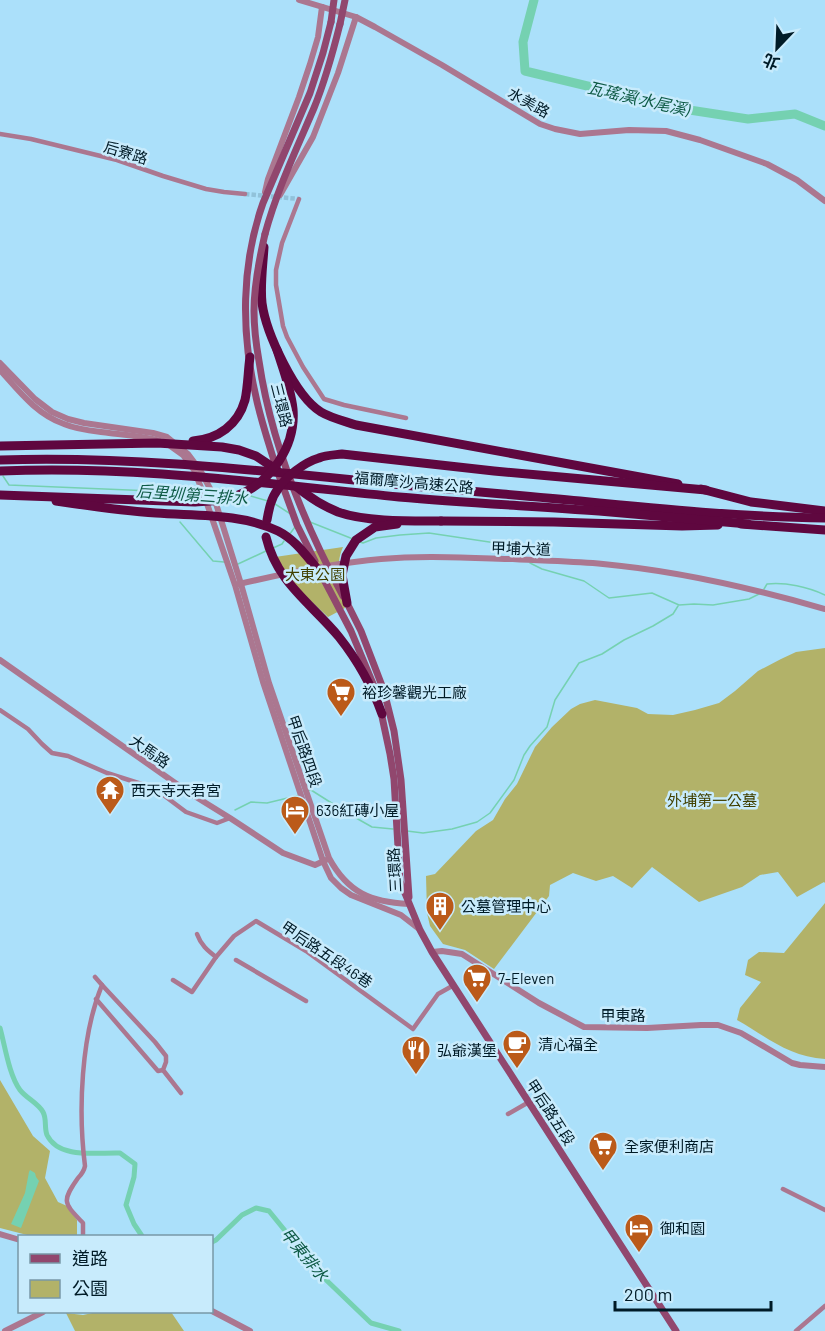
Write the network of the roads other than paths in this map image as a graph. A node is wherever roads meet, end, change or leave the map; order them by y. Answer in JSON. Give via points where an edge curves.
{"nodes":[{"id":1,"x":299,"y":0,"type":"edge"},
{"id":2,"x":334,"y":0,"type":"edge"},
{"id":3,"x":345,"y":0,"type":"edge"},
{"id":4,"x":322,"y":7,"type":"junction"},
{"id":5,"x":356,"y":17,"type":"junction"},
{"id":6,"x":0,"y":134,"type":"edge"},
{"id":7,"x":245,"y":194,"type":"tunnel mouth"},
{"id":8,"x":299,"y":199,"type":"dead end"},
{"id":9,"x":825,"y":201,"type":"edge"},
{"id":10,"x":262,"y":203,"type":"junction"},
{"id":11,"x":273,"y":205,"type":"junction"},
{"id":12,"x":265,"y":234,"type":"junction"},
{"id":13,"x":277,"y":350,"type":"junction"},
{"id":14,"x":250,"y":357,"type":"junction"},
{"id":15,"x":0,"y":363,"type":"edge"},
{"id":16,"x":0,"y":370,"type":"edge"},
{"id":17,"x":406,"y":418,"type":"dead end"},
{"id":18,"x":158,"y":443,"type":"junction"},
{"id":19,"x":0,"y":447,"type":"edge"},
{"id":20,"x":0,"y":460,"type":"edge"},
{"id":21,"x":277,"y":470,"type":"junction"},
{"id":22,"x":0,"y":471,"type":"edge"},
{"id":23,"x":290,"y":482,"type":"junction"},
{"id":24,"x":706,"y":490,"type":"junction"},
{"id":25,"x":0,"y":495,"type":"edge"},
{"id":26,"x":825,"y":510,"type":"edge"},
{"id":27,"x":825,"y":518,"type":"edge"},
{"id":28,"x":441,"y":521,"type":"junction"},
{"id":29,"x":748,"y":524,"type":"junction"},
{"id":30,"x":825,"y":530,"type":"edge"},
{"id":31,"x":230,"y":559,"type":"junction"},
{"id":32,"x":320,"y":573,"type":"junction"},
{"id":33,"x":238,"y":584,"type":"junction"},
{"id":34,"x":347,"y":603,"type":"junction"},
{"id":35,"x":825,"y":609,"type":"edge"},
{"id":36,"x":0,"y":660,"type":"edge"},
{"id":37,"x":0,"y":710,"type":"edge"},
{"id":38,"x":382,"y":714,"type":"junction"},
{"id":39,"x":230,"y":818,"type":"junction"},
{"id":40,"x":326,"y":860,"type":"junction"},
{"id":41,"x":405,"y":887,"type":"junction"},
{"id":42,"x":409,"y":904,"type":"junction"},
{"id":43,"x":387,"y":909,"type":"junction"},
{"id":44,"x":420,"y":930,"type":"junction"},
{"id":45,"x":197,"y":934,"type":"dead end"},
{"id":46,"x":432,"y":952,"type":"junction"},
{"id":47,"x":216,"y":957,"type":"junction"},
{"id":48,"x":236,"y":960,"type":"dead end"},
{"id":49,"x":95,"y":977,"type":"dead end"},
{"id":50,"x":172,"y":980,"type":"dead end"},
{"id":51,"x":102,"y":985,"type":"junction"},
{"id":52,"x":454,"y":985,"type":"junction"},
{"id":53,"x":96,"y":999,"type":"junction"},
{"id":54,"x":306,"y":1001,"type":"dead end"},
{"id":55,"x":825,"y":1067,"type":"edge"},
{"id":56,"x":163,"y":1070,"type":"junction"},
{"id":57,"x":182,"y":1093,"type":"dead end"},
{"id":58,"x":529,"y":1102,"type":"junction"},
{"id":59,"x":508,"y":1114,"type":"dead end"},
{"id":60,"x":783,"y":1189,"type":"dead end"},
{"id":61,"x":825,"y":1210,"type":"edge"},
{"id":62,"x":0,"y":1234,"type":"edge"},
{"id":63,"x":83,"y":1235,"type":"edge"},
{"id":64,"x":18,"y":1239,"type":"edge"},
{"id":65,"x":825,"y":1306,"type":"edge"},
{"id":66,"x":213,"y":1312,"type":"edge"},
{"id":67,"x":39,"y":1313,"type":"edge"},
{"id":68,"x":5,"y":1331,"type":"edge"},
{"id":69,"x":249,"y":1331,"type":"edge"},
{"id":70,"x":676,"y":1331,"type":"edge"},
{"id":71,"x":796,"y":1331,"type":"edge"}],
"edges":[{"from":1,"to":4,"type":"street","name":"水美路"},
{"from":2,"to":10,"type":"main road","name":"三環路","bridge":true,"via":[[310,93]]},
{"from":3,"to":11,"type":"main road","name":"三環路","bridge":true,"via":[[329,67]]},
{"from":4,"to":5,"type":"street","name":"水美路"},
{"from":4,"to":10,"type":"street","via":[[318,37]]},
{"from":5,"to":9,"type":"street","name":"水美路","via":[[540,124],[580,134],[666,131],[700,140],[767,164]]},
{"from":5,"to":11,"type":"street","via":[[313,137]]},
{"from":6,"to":7,"type":"street","name":"后寮路","via":[[117,160],[206,189]]},
{"from":8,"to":17,"type":"street","via":[[276,270],[287,338],[324,399]]},
{"from":10,"to":14,"type":"main road","name":"三環路","via":[[247,277],[245,319]]},
{"from":11,"to":12,"type":"main road","name":"三環路"},
{"from":12,"to":13,"type":"highway","bridge":true,"via":[[262,302]]},
{"from":12,"to":23,"type":"main road","name":"三環路","bridge":true,"via":[[257,267],[255,333],[266,401]]},
{"from":13,"to":24,"type":"highway","bridge":true,"via":[[309,401],[320,411],[356,425]]},
{"from":13,"to":25,"type":"highway","bridge":true,"via":[[293,409],[290,437],[274,469],[237,496],[195,502]]},
{"from":14,"to":18,"type":"highway","bridge":true,"via":[[245,401],[231,425],[203,440]]},
{"from":14,"to":21,"type":"main road","name":"三環路","bridge":true,"via":[[255,395]]},
{"from":15,"to":31,"type":"street","via":[[52,412],[84,423],[167,437],[188,454],[213,494]]},
{"from":16,"to":31,"type":"street","via":[[31,405],[63,424],[147,437],[166,443],[183,455],[194,470]]},
{"from":18,"to":19,"type":"highway","bridge":true},
{"from":18,"to":21,"type":"highway","bridge":true,"via":[[239,450]]},
{"from":20,"to":27,"type":"highway","name":"福爾摩沙高速公路","bridge":true,"via":[[130,461],[634,507]]},
{"from":21,"to":23,"type":"main road","bridge":true},
{"from":21,"to":32,"type":"main road","name":"三環路","bridge":true},
{"from":22,"to":29,"type":"highway","name":"福爾摩沙高速公路","bridge":true,"via":[[124,471],[223,478],[438,500]]},
{"from":23,"to":28,"type":"highway","bridge":true,"via":[[338,512],[377,519]]},
{"from":23,"to":34,"type":"main road","name":"三環路","bridge":true},
{"from":24,"to":26,"type":"highway","via":[[751,502]]},
{"from":24,"to":38,"type":"highway","bridge":true,"via":[[342,454],[316,459],[289,476],[273,496],[267,520],[266,537],[274,563],[353,656]]},
{"from":25,"to":32,"type":"highway","bridge":true,"via":[[254,523],[292,540]]},
{"from":28,"to":29,"type":"highway","bridge":true},
{"from":28,"to":34,"type":"highway","bridge":true,"via":[[375,527],[356,540],[346,556],[342,575]]},
{"from":29,"to":30,"type":"highway","name":"福爾摩沙高速公路"},
{"from":31,"to":33,"type":"street","name":"甲后路四段"},
{"from":32,"to":38,"type":"main road","name":"三環路","bridge":true,"via":[[364,659]]},
{"from":33,"to":35,"type":"street","name":"甲埔大道","via":[[334,564],[381,559],[549,561],[635,567],[689,576]]},
{"from":33,"to":40,"type":"street","name":"甲后路四段","via":[[263,682]]},
{"from":34,"to":41,"type":"main road","name":"三環路","via":[[384,691],[394,731],[401,780]]},
{"from":36,"to":39,"type":"street","name":"大馬路"},
{"from":37,"to":39,"type":"street","via":[[28,729],[52,753],[154,788],[186,812],[217,823]]},
{"from":38,"to":41,"type":"main road","name":"三環路","via":[[394,779],[399,871]]},
{"from":39,"to":40,"type":"street","name":"大馬路","via":[[283,853],[315,865]]},
{"from":40,"to":42,"type":"street","name":"甲后路四段","via":[[348,885],[361,893],[388,903]]},
{"from":40,"to":43,"type":"street","name":"甲后路四段","via":[[332,878],[341,888]]},
{"from":41,"to":42,"type":"main road","name":"三環路"},
{"from":42,"to":43,"type":"street"},
{"from":42,"to":44,"type":"main road","name":"甲后路五段"},
{"from":43,"to":44,"type":"street","name":"甲后路四段"},
{"from":44,"to":46,"type":"main road","name":"甲后路五段"},
{"from":45,"to":47,"type":"street","via":[[205,949]]},
{"from":46,"to":52,"type":"main road","name":"甲后路五段"},
{"from":46,"to":55,"type":"street","name":"甲東路","via":[[462,954],[539,1004],[584,1027],[718,1025],[741,1033],[792,1063]]},
{"from":47,"to":50,"type":"street","name":"甲后路五段46巷","via":[[192,992]]},
{"from":47,"to":52,"type":"street","name":"甲后路五段46巷","via":[[234,936],[256,921],[306,951],[413,1029],[438,993]]},
{"from":48,"to":54,"type":"street"},
{"from":49,"to":51,"type":"street"},
{"from":51,"to":53,"type":"street"},
{"from":51,"to":56,"type":"street","via":[[166,1056]]},
{"from":52,"to":58,"type":"main road","name":"甲后路五段"},
{"from":53,"to":56,"type":"street","via":[[158,1071]]},
{"from":53,"to":63,"type":"street","via":[[83,1083],[85,1166],[66,1202],[83,1223]]},
{"from":56,"to":57,"type":"street"},
{"from":58,"to":59,"type":"street"},
{"from":58,"to":70,"type":"main road","name":"甲后路五段"},
{"from":60,"to":61,"type":"street"},
{"from":62,"to":64,"type":"street"},
{"from":65,"to":71,"type":"street"},
{"from":66,"to":69,"type":"street"},
{"from":67,"to":68,"type":"street"}]}
